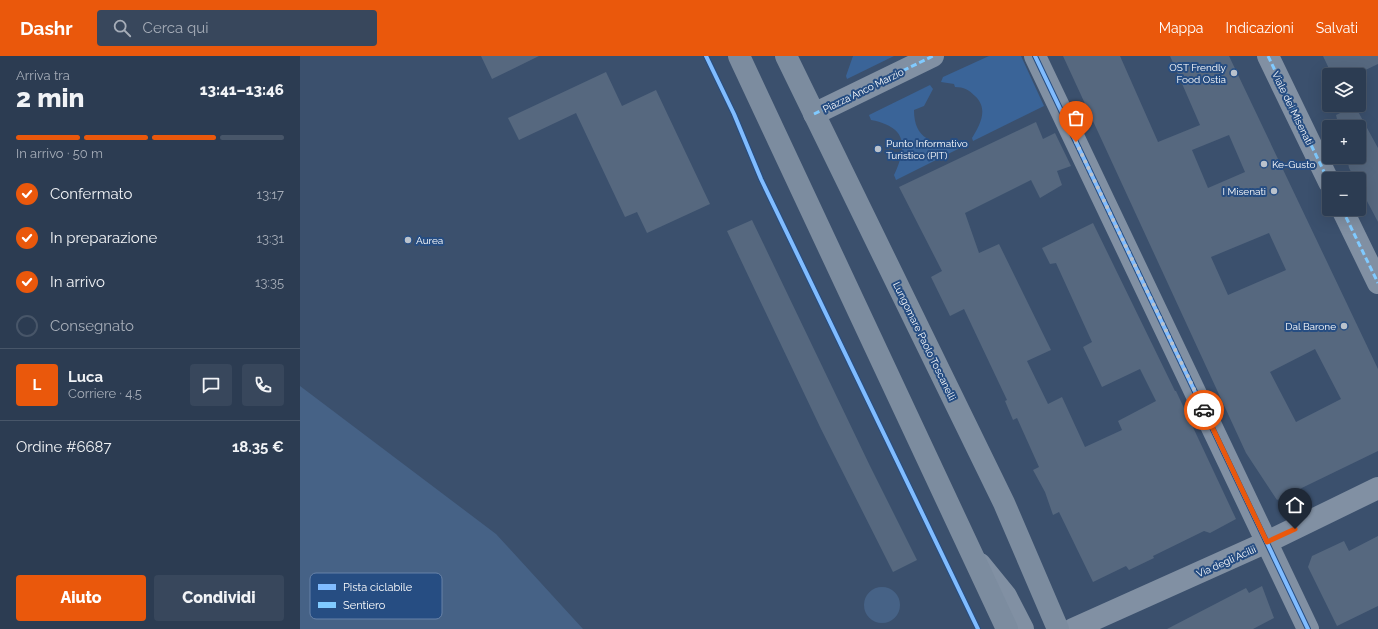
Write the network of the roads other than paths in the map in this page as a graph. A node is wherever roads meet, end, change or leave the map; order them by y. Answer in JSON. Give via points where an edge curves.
{"nodes":[{"id":1,"x":739,"y":56,"type":"edge"},
{"id":2,"x":786,"y":56,"type":"edge"},
{"id":3,"x":933,"y":56,"type":"edge"},
{"id":4,"x":1035,"y":56,"type":"edge"},
{"id":5,"x":1268,"y":56,"type":"edge"},
{"id":6,"x":814,"y":114,"type":"junction"},
{"id":7,"x":1324,"y":172,"type":"edge"},
{"id":8,"x":1345,"y":216,"type":"edge"},
{"id":9,"x":1378,"y":283,"type":"edge"},
{"id":10,"x":1378,"y":488,"type":"edge"},
{"id":11,"x":1267,"y":542,"type":"junction"},
{"id":12,"x":970,"y":553,"type":"junction"},
{"id":13,"x":1007,"y":629,"type":"edge"},
{"id":14,"x":1023,"y":629,"type":"edge"},
{"id":15,"x":1058,"y":629,"type":"edge"},
{"id":16,"x":1073,"y":629,"type":"edge"},
{"id":17,"x":1308,"y":629,"type":"edge"}],
"edges":[{"from":1,"to":12,"type":"main road"},
{"from":2,"to":6,"type":"main road","name":"Lungomare Paolo Toscanelli"},
{"from":3,"to":6,"type":"street","name":"Piazza Anco Marzio"},
{"from":4,"to":11,"type":"street"},
{"from":5,"to":7,"type":"street","name":"Viale dei Misenati"},
{"from":6,"to":15,"type":"main road","name":"Lungomare Paolo Toscanelli","via":[[1004,503]]},
{"from":8,"to":9,"type":"street"},
{"from":10,"to":11,"type":"street","name":"Via degli Acilii"},
{"from":11,"to":16,"type":"street","name":"Via degli Acilii"},
{"from":11,"to":17,"type":"street"},
{"from":12,"to":13,"type":"main road"},
{"from":12,"to":14,"type":"street","via":[[1002,591]]}]}
